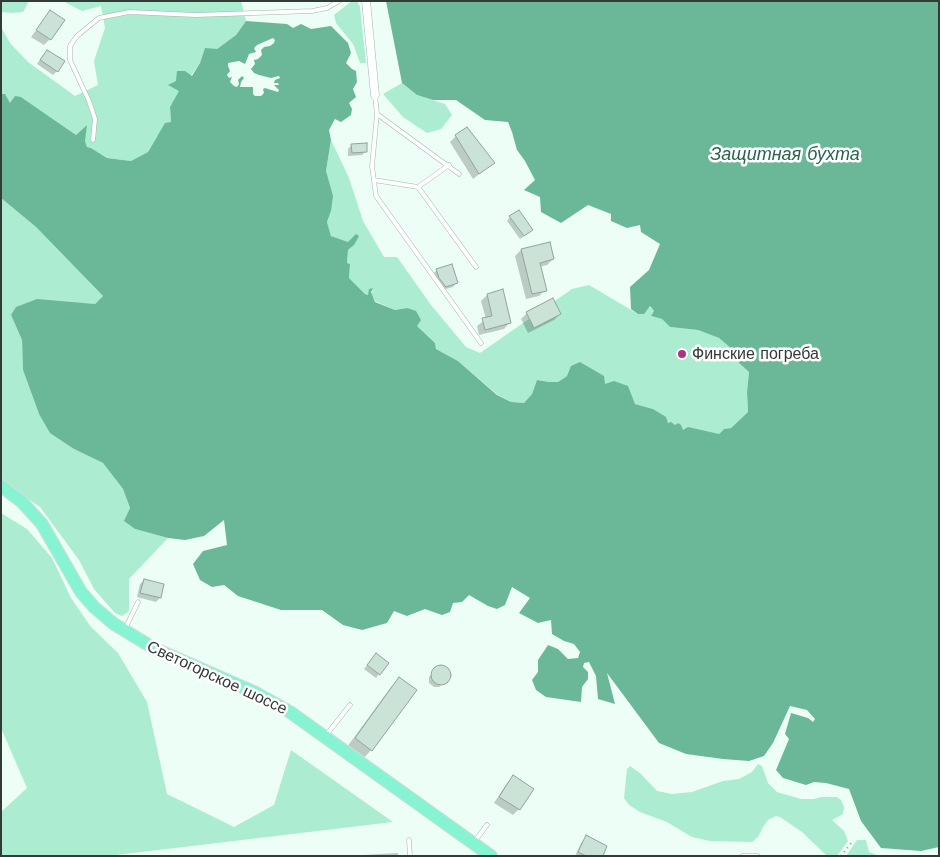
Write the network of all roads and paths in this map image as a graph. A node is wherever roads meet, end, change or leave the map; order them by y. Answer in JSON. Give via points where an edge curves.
{"nodes":[{"id":1,"x":339,"y":1,"type":"edge"},
{"id":2,"x":366,"y":1,"type":"edge"},
{"id":3,"x":375,"y":95,"type":"joint"},
{"id":4,"x":377,"y":114,"type":"junction"},
{"id":5,"x":93,"y":140,"type":"dead end"},
{"id":6,"x":449,"y":165,"type":"junction"},
{"id":7,"x":459,"y":174,"type":"dead end"},
{"id":8,"x":374,"y":180,"type":"junction"},
{"id":9,"x":418,"y":187,"type":"junction"},
{"id":10,"x":476,"y":267,"type":"dead end"},
{"id":11,"x":481,"y":343,"type":"dead end"},
{"id":12,"x":1,"y":486,"type":"edge"},
{"id":13,"x":138,"y":602,"type":"dead end"},
{"id":14,"x":124,"y":631,"type":"junction"},
{"id":15,"x":350,"y":705,"type":"dead end"},
{"id":16,"x":325,"y":736,"type":"junction"},
{"id":17,"x":487,"y":825,"type":"dead end"},
{"id":18,"x":409,"y":840,"type":"dead end"},
{"id":19,"x":852,"y":842,"type":"dead end"},
{"id":20,"x":473,"y":843,"type":"junction"},
{"id":21,"x":410,"y":856,"type":"edge"},
{"id":22,"x":491,"y":856,"type":"edge"},
{"id":23,"x":742,"y":856,"type":"edge"},
{"id":24,"x":758,"y":856,"type":"edge"},
{"id":25,"x":842,"y":856,"type":"edge"}],
"edges":[{"from":1,"to":5,"type":"lane","via":[[312,11],[196,16],[129,12],[99,18],[70,46],[70,60],[95,119]]},
{"from":2,"to":3,"type":"street"},
{"from":3,"to":4,"type":"lane"},
{"from":4,"to":6,"type":"lane"},
{"from":4,"to":8,"type":"lane","via":[[372,166]]},
{"from":6,"to":7,"type":"lane"},
{"from":6,"to":9,"type":"lane"},
{"from":8,"to":9,"type":"lane"},
{"from":8,"to":11,"type":"lane","via":[[376,196]]},
{"from":9,"to":10,"type":"lane"},
{"from":12,"to":14,"type":"main road","name":"Светогорское шоссе","via":[[22,502],[42,524],[87,600]]},
{"from":13,"to":14,"type":"lane"},
{"from":14,"to":16,"type":"main road","name":"Светогорское шоссе","via":[[279,705]]},
{"from":15,"to":16,"type":"lane"},
{"from":16,"to":20,"type":"main road","name":"Светогорское шоссе"},
{"from":17,"to":20,"type":"lane"},
{"from":18,"to":21,"type":"lane"},
{"from":19,"to":25,"type":"path"},
{"from":20,"to":22,"type":"main road","name":"Светогорское шоссе"},
{"from":23,"to":24,"type":"lane"}]}
